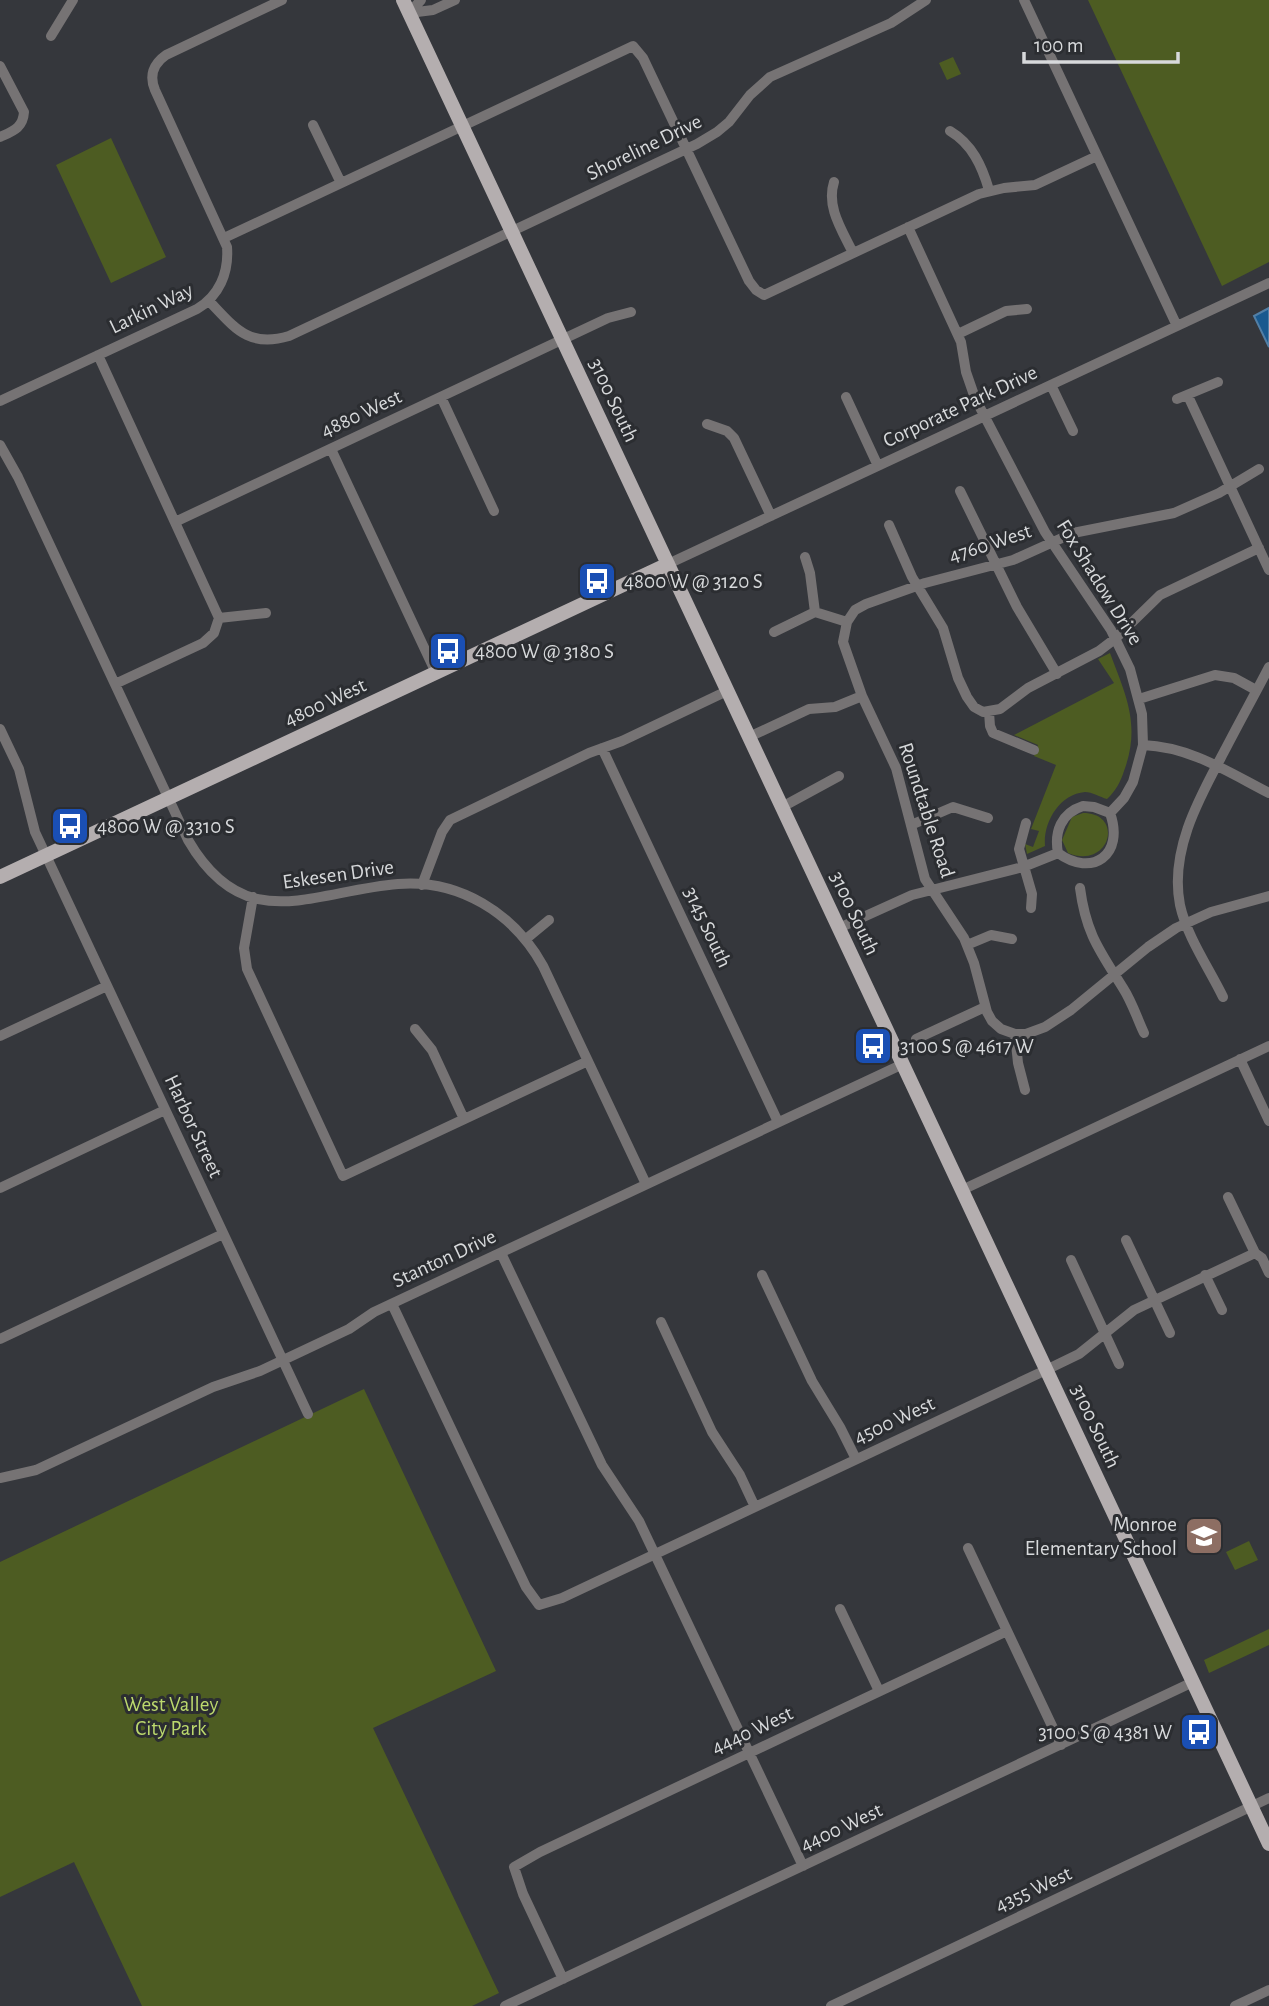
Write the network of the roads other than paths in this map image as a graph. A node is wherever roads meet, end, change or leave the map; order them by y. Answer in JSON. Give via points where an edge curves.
{"nodes":[{"id":1,"x":73,"y":0,"type":"edge"},
{"id":2,"x":282,"y":0,"type":"edge"},
{"id":3,"x":421,"y":0,"type":"edge"},
{"id":4,"x":455,"y":0,"type":"edge"},
{"id":5,"x":926,"y":0,"type":"edge"},
{"id":6,"x":1024,"y":0,"type":"edge"},
{"id":7,"x":405,"y":6,"type":"edge"},
{"id":8,"x":51,"y":36,"type":"dead end"},
{"id":9,"x":0,"y":66,"type":"edge"},
{"id":10,"x":313,"y":125,"type":"dead end"},
{"id":11,"x":462,"y":126,"type":"junction"},
{"id":12,"x":950,"y":131,"type":"dead end"},
{"id":13,"x":0,"y":137,"type":"edge"},
{"id":14,"x":687,"y":149,"type":"junction"},
{"id":15,"x":1097,"y":156,"type":"junction"},
{"id":16,"x":834,"y":182,"type":"dead end"},
{"id":17,"x":341,"y":183,"type":"junction"},
{"id":18,"x":989,"y":190,"type":"junction"},
{"id":19,"x":908,"y":227,"type":"junction"},
{"id":20,"x":512,"y":232,"type":"junction"},
{"id":21,"x":224,"y":238,"type":"junction"},
{"id":22,"x":853,"y":253,"type":"junction"},
{"id":23,"x":1269,"y":283,"type":"edge"},
{"id":24,"x":209,"y":301,"type":"junction"},
{"id":25,"x":1027,"y":309,"type":"dead end"},
{"id":26,"x":631,"y":312,"type":"dead end"},
{"id":27,"x":1177,"y":326,"type":"junction"},
{"id":28,"x":958,"y":334,"type":"junction"},
{"id":29,"x":563,"y":340,"type":"junction"},
{"id":30,"x":98,"y":355,"type":"junction"},
{"id":31,"x":1218,"y":382,"type":"dead end"},
{"id":32,"x":1051,"y":385,"type":"junction"},
{"id":33,"x":441,"y":397,"type":"junction"},
{"id":34,"x":846,"y":397,"type":"dead end"},
{"id":35,"x":0,"y":401,"type":"edge"},
{"id":36,"x":985,"y":416,"type":"junction"},
{"id":37,"x":707,"y":424,"type":"dead end"},
{"id":38,"x":1073,"y":431,"type":"dead end"},
{"id":39,"x":0,"y":444,"type":"edge"},
{"id":40,"x":331,"y":449,"type":"junction"},
{"id":41,"x":878,"y":466,"type":"junction"},
{"id":42,"x":1259,"y":469,"type":"dead end"},
{"id":43,"x":1229,"y":485,"type":"junction"},
{"id":44,"x":960,"y":491,"type":"dead end"},
{"id":45,"x":494,"y":511,"type":"dead end"},
{"id":46,"x":771,"y":516,"type":"junction"},
{"id":47,"x":175,"y":522,"type":"junction"},
{"id":48,"x":889,"y":525,"type":"dead end"},
{"id":49,"x":1052,"y":542,"type":"junction"},
{"id":50,"x":1259,"y":548,"type":"junction"},
{"id":51,"x":805,"y":557,"type":"dead end"},
{"id":52,"x":667,"y":564,"type":"junction"},
{"id":53,"x":996,"y":565,"type":"junction"},
{"id":54,"x":1269,"y":569,"type":"edge"},
{"id":55,"x":917,"y":586,"type":"junction"},
{"id":56,"x":815,"y":612,"type":"junction"},
{"id":57,"x":266,"y":613,"type":"dead end"},
{"id":58,"x":219,"y":618,"type":"junction"},
{"id":59,"x":847,"y":622,"type":"junction"},
{"id":60,"x":774,"y":632,"type":"dead end"},
{"id":61,"x":1116,"y":638,"type":"junction"},
{"id":62,"x":1269,"y":667,"type":"edge"},
{"id":63,"x":436,"y":673,"type":"junction"},
{"id":64,"x":1057,"y":674,"type":"junction"},
{"id":65,"x":115,"y":684,"type":"junction"},
{"id":66,"x":1256,"y":690,"type":"junction"},
{"id":67,"x":727,"y":691,"type":"junction"},
{"id":68,"x":862,"y":696,"type":"junction"},
{"id":69,"x":1139,"y":699,"type":"junction"},
{"id":70,"x":989,"y":712,"type":"junction"},
{"id":71,"x":0,"y":729,"type":"edge"},
{"id":72,"x":749,"y":737,"type":"junction"},
{"id":73,"x":1143,"y":746,"type":"junction"},
{"id":74,"x":603,"y":748,"type":"junction"},
{"id":75,"x":4,"y":749,"type":"edge"},
{"id":76,"x":1034,"y":750,"type":"dead end"},
{"id":77,"x":1216,"y":766,"type":"junction"},
{"id":78,"x":839,"y":776,"type":"dead end"},
{"id":79,"x":1269,"y":793,"type":"edge"},
{"id":80,"x":168,"y":798,"type":"junction"},
{"id":81,"x":782,"y":807,"type":"junction"},
{"id":82,"x":1110,"y":813,"type":"junction"},
{"id":83,"x":988,"y":818,"type":"dead end"},
{"id":84,"x":1026,"y":823,"type":"dead end"},
{"id":85,"x":911,"y":825,"type":"junction"},
{"id":86,"x":1058,"y":853,"type":"junction"},
{"id":87,"x":46,"y":855,"type":"junction"},
{"id":88,"x":1023,"y":867,"type":"junction"},
{"id":89,"x":0,"y":877,"type":"edge"},
{"id":90,"x":422,"y":885,"type":"junction"},
{"id":91,"x":1080,"y":888,"type":"dead end"},
{"id":92,"x":932,"y":889,"type":"junction"},
{"id":93,"x":1269,"y":896,"type":"edge"},
{"id":94,"x":253,"y":897,"type":"junction"},
{"id":95,"x":1031,"y":908,"type":"dead end"},
{"id":96,"x":549,"y":920,"type":"dead end"},
{"id":97,"x":1185,"y":923,"type":"junction"},
{"id":98,"x":839,"y":928,"type":"junction"},
{"id":99,"x":526,"y":939,"type":"junction"},
{"id":100,"x":1012,"y":939,"type":"dead end"},
{"id":101,"x":967,"y":945,"type":"junction"},
{"id":102,"x":1114,"y":975,"type":"junction"},
{"id":103,"x":107,"y":986,"type":"junction"},
{"id":104,"x":1223,"y":998,"type":"dead end"},
{"id":105,"x":985,"y":1007,"type":"junction"},
{"id":106,"x":415,"y":1029,"type":"dead end"},
{"id":107,"x":1144,"y":1033,"type":"dead end"},
{"id":108,"x":1015,"y":1034,"type":"junction"},
{"id":109,"x":0,"y":1036,"type":"edge"},
{"id":110,"x":916,"y":1039,"type":"dead end"},
{"id":111,"x":1269,"y":1046,"type":"edge"},
{"id":112,"x":1240,"y":1059,"type":"junction"},
{"id":113,"x":588,"y":1061,"type":"junction"},
{"id":114,"x":903,"y":1064,"type":"junction"},
{"id":115,"x":1025,"y":1090,"type":"dead end"},
{"id":116,"x":165,"y":1110,"type":"junction"},
{"id":117,"x":464,"y":1119,"type":"junction"},
{"id":118,"x":1269,"y":1121,"type":"edge"},
{"id":119,"x":778,"y":1122,"type":"junction"},
{"id":120,"x":646,"y":1185,"type":"junction"},
{"id":121,"x":0,"y":1188,"type":"edge"},
{"id":122,"x":962,"y":1190,"type":"junction"},
{"id":123,"x":1227,"y":1197,"type":"dead end"},
{"id":124,"x":223,"y":1234,"type":"junction"},
{"id":125,"x":1126,"y":1240,"type":"dead end"},
{"id":126,"x":501,"y":1252,"type":"junction"},
{"id":127,"x":1255,"y":1253,"type":"junction"},
{"id":128,"x":1070,"y":1260,"type":"dead end"},
{"id":129,"x":1269,"y":1273,"type":"edge"},
{"id":130,"x":762,"y":1275,"type":"dead end"},
{"id":131,"x":1205,"y":1275,"type":"junction"},
{"id":132,"x":1154,"y":1299,"type":"junction"},
{"id":133,"x":392,"y":1304,"type":"junction"},
{"id":134,"x":1222,"y":1310,"type":"dead end"},
{"id":135,"x":661,"y":1322,"type":"dead end"},
{"id":136,"x":1104,"y":1333,"type":"junction"},
{"id":137,"x":1170,"y":1333,"type":"dead end"},
{"id":138,"x":0,"y":1339,"type":"edge"},
{"id":139,"x":283,"y":1360,"type":"junction"},
{"id":140,"x":1119,"y":1364,"type":"dead end"},
{"id":141,"x":1046,"y":1370,"type":"junction"},
{"id":142,"x":308,"y":1414,"type":"dead end"},
{"id":143,"x":856,"y":1459,"type":"junction"},
{"id":144,"x":0,"y":1478,"type":"edge"},
{"id":145,"x":755,"y":1507,"type":"junction"},
{"id":146,"x":968,"y":1548,"type":"dead end"},
{"id":147,"x":655,"y":1554,"type":"junction"},
{"id":148,"x":840,"y":1609,"type":"dead end"},
{"id":149,"x":1007,"y":1631,"type":"junction"},
{"id":150,"x":1193,"y":1682,"type":"junction"},
{"id":151,"x":878,"y":1691,"type":"junction"},
{"id":152,"x":1061,"y":1745,"type":"junction"},
{"id":153,"x":749,"y":1753,"type":"junction"},
{"id":154,"x":1269,"y":1798,"type":"edge"},
{"id":155,"x":1251,"y":1806,"type":"junction"},
{"id":156,"x":1269,"y":1844,"type":"edge"},
{"id":157,"x":803,"y":1866,"type":"junction"},
{"id":158,"x":563,"y":1979,"type":"junction"},
{"id":159,"x":1269,"y":1990,"type":"edge"},
{"id":160,"x":525,"y":2002,"type":"edge"},
{"id":161,"x":505,"y":2006,"type":"edge"},
{"id":162,"x":831,"y":2006,"type":"edge"},
{"id":163,"x":1235,"y":2006,"type":"edge"}],
"edges":[{"from":1,"to":8,"type":"street"},
{"from":2,"to":21,"type":"street","name":"Larkin Way","via":[[166,55],[152,75]]},
{"from":3,"to":7,"type":"street"},
{"from":4,"to":7,"type":"street","via":[[433,10]]},
{"from":5,"to":14,"type":"street","name":"Shoreline Drive","via":[[891,23],[770,77],[717,132]]},
{"from":6,"to":15,"type":"street"},
{"from":7,"to":11,"type":"main road","name":"3100 South"},
{"from":9,"to":13,"type":"street","via":[[24,117],[17,128]]},
{"from":10,"to":17,"type":"street"},
{"from":11,"to":14,"type":"street","via":[[633,46]]},
{"from":11,"to":17,"type":"street"},
{"from":11,"to":20,"type":"main road","name":"3100 South"},
{"from":12,"to":18,"type":"street","via":[[972,150]]},
{"from":14,"to":20,"type":"street","name":"Shoreline Drive"},
{"from":14,"to":22,"type":"street","via":[[756,290],[764,295]]},
{"from":15,"to":18,"type":"street","via":[[1035,185]]},
{"from":15,"to":27,"type":"street"},
{"from":16,"to":22,"type":"street","via":[[830,195],[833,209]]},
{"from":17,"to":21,"type":"street"},
{"from":18,"to":19,"type":"street"},
{"from":19,"to":22,"type":"street"},
{"from":19,"to":28,"type":"street","name":"Fox Shadow Drive"},
{"from":20,"to":24,"type":"street","name":"Shoreline Drive","via":[[275,340],[240,332]]},
{"from":20,"to":29,"type":"main road","name":"3100 South"},
{"from":21,"to":24,"type":"street","name":"Larkin Way","via":[[226,267]]},
{"from":23,"to":27,"type":"street","name":"Corporate Park Drive"},
{"from":24,"to":30,"type":"street","name":"Larkin Way"},
{"from":25,"to":28,"type":"street","via":[[1006,311]]},
{"from":26,"to":29,"type":"street","name":"4880 West"},
{"from":27,"to":32,"type":"street","name":"Corporate Park Drive"},
{"from":28,"to":36,"type":"street","name":"Fox Shadow Drive","via":[[968,379]]},
{"from":29,"to":33,"type":"street","name":"4880 West"},
{"from":29,"to":52,"type":"main road","name":"3100 South"},
{"from":30,"to":35,"type":"street","name":"Larkin Way"},
{"from":30,"to":47,"type":"street"},
{"from":31,"to":43,"type":"street","via":[[1183,398]]},
{"from":32,"to":36,"type":"street","name":"Corporate Park Drive"},
{"from":32,"to":38,"type":"street"},
{"from":33,"to":40,"type":"street","name":"4880 West"},
{"from":33,"to":45,"type":"street"},
{"from":34,"to":41,"type":"street"},
{"from":36,"to":41,"type":"street","name":"Corporate Park Drive"},
{"from":36,"to":49,"type":"street","name":"Fox Shadow Drive"},
{"from":37,"to":46,"type":"street","via":[[734,438]]},
{"from":39,"to":65,"type":"street","name":"Eskesen Drive"},
{"from":40,"to":47,"type":"street","name":"4880 West"},
{"from":40,"to":63,"type":"street"},
{"from":41,"to":46,"type":"street","name":"Corporate Park Drive"},
{"from":42,"to":43,"type":"street","name":"4760 West"},
{"from":43,"to":49,"type":"street","name":"4760 West","via":[[1171,514],[1079,532]]},
{"from":43,"to":50,"type":"street"},
{"from":44,"to":53,"type":"street"},
{"from":46,"to":52,"type":"street","name":"Corporate Park Drive"},
{"from":47,"to":58,"type":"street"},
{"from":48,"to":55,"type":"street"},
{"from":49,"to":53,"type":"street","name":"4760 West"},
{"from":49,"to":61,"type":"street","name":"Fox Shadow Drive"},
{"from":50,"to":54,"type":"street"},
{"from":50,"to":61,"type":"street","via":[[1160,594]]},
{"from":51,"to":56,"type":"street"},
{"from":52,"to":63,"type":"main road","name":"4800 West"},
{"from":52,"to":67,"type":"main road","name":"3100 South"},
{"from":53,"to":55,"type":"street","name":"4760 West"},
{"from":53,"to":64,"type":"street"},
{"from":55,"to":59,"type":"street","name":"4760 West","via":[[860,607]]},
{"from":55,"to":70,"type":"street","via":[[943,628],[967,697],[978,710]]},
{"from":56,"to":59,"type":"street"},
{"from":56,"to":60,"type":"street"},
{"from":57,"to":58,"type":"street"},
{"from":58,"to":65,"type":"street","via":[[214,633],[203,643]]},
{"from":59,"to":68,"type":"street","name":"Roundtable Road","via":[[844,648]]},
{"from":61,"to":64,"type":"street"},
{"from":61,"to":69,"type":"street","name":"Fox Shadow Drive"},
{"from":62,"to":66,"type":"street"},
{"from":63,"to":80,"type":"main road","name":"4800 West"},
{"from":64,"to":70,"type":"street"},
{"from":65,"to":80,"type":"street","name":"Eskesen Drive"},
{"from":66,"to":69,"type":"street","via":[[1234,678],[1215,675]]},
{"from":66,"to":77,"type":"street"},
{"from":67,"to":72,"type":"main road","name":"3100 South"},
{"from":67,"to":74,"type":"street"},
{"from":68,"to":72,"type":"street","via":[[835,707],[809,709]]},
{"from":68,"to":85,"type":"street","name":"Roundtable Road","via":[[896,768]]},
{"from":69,"to":73,"type":"street","name":"Fox Shadow Drive"},
{"from":70,"to":76,"type":"street","via":[[996,735]]},
{"from":71,"to":75,"type":"street","name":"Harbor Street"},
{"from":72,"to":81,"type":"main road","name":"3100 South"},
{"from":73,"to":77,"type":"street","via":[[1183,751]]},
{"from":73,"to":82,"type":"street","name":"Fox Shadow Drive","via":[[1133,782]]},
{"from":74,"to":90,"type":"street","via":[[450,820]]},
{"from":74,"to":119,"type":"street","name":"3145 South"},
{"from":75,"to":87,"type":"street","name":"Harbor Street","via":[[23,781],[34,832]]},
{"from":77,"to":79,"type":"street"},
{"from":77,"to":97,"type":"street","via":[[1192,815],[1182,850],[1178,884]]},
{"from":78,"to":81,"type":"street"},
{"from":80,"to":87,"type":"main road","name":"4800 West"},
{"from":80,"to":94,"type":"street","name":"Eskesen Drive","via":[[201,860],[230,887]]},
{"from":81,"to":98,"type":"main road","name":"3100 South"},
{"from":82,"to":86,"type":"street","via":[[1088,806],[1072,810],[1058,829]]},
{"from":82,"to":86,"type":"street","via":[[1115,836],[1104,857],[1079,863]]},
{"from":83,"to":85,"type":"street","via":[[953,807]]},
{"from":84,"to":88,"type":"street","via":[[1019,845]]},
{"from":85,"to":92,"type":"street","name":"Roundtable Road","via":[[925,879]]},
{"from":86,"to":88,"type":"street"},
{"from":87,"to":89,"type":"main road","name":"4800 West"},
{"from":87,"to":103,"type":"street","name":"Harbor Street"},
{"from":88,"to":92,"type":"street"},
{"from":88,"to":95,"type":"street","via":[[1032,894]]},
{"from":90,"to":94,"type":"street","name":"Eskesen Drive","via":[[388,885],[292,902]]},
{"from":90,"to":99,"type":"street","name":"Eskesen Drive","via":[[484,904]]},
{"from":91,"to":102,"type":"street","via":[[1091,934]]},
{"from":92,"to":98,"type":"street"},
{"from":92,"to":101,"type":"street","name":"Roundtable Road"},
{"from":93,"to":97,"type":"street"},
{"from":94,"to":117,"type":"street","via":[[244,948],[247,969],[343,1177]]},
{"from":96,"to":99,"type":"street"},
{"from":97,"to":102,"type":"street"},
{"from":97,"to":104,"type":"street"},
{"from":98,"to":114,"type":"main road","name":"3100 South"},
{"from":99,"to":113,"type":"street","name":"Eskesen Drive"},
{"from":100,"to":101,"type":"street","via":[[991,936]]},
{"from":101,"to":105,"type":"street","name":"Roundtable Road"},
{"from":102,"to":107,"type":"street"},
{"from":102,"to":108,"type":"street","via":[[1045,1027]]},
{"from":103,"to":109,"type":"street"},
{"from":103,"to":116,"type":"street","name":"Harbor Street"},
{"from":105,"to":108,"type":"street","name":"Roundtable Road","via":[[996,1025]]},
{"from":105,"to":110,"type":"street"},
{"from":106,"to":117,"type":"street","via":[[432,1050]]},
{"from":108,"to":115,"type":"street"},
{"from":111,"to":112,"type":"street"},
{"from":112,"to":118,"type":"street"},
{"from":112,"to":122,"type":"street"},
{"from":113,"to":117,"type":"street"},
{"from":113,"to":120,"type":"street","name":"Eskesen Drive"},
{"from":114,"to":119,"type":"street","name":"Stanton Drive"},
{"from":114,"to":122,"type":"main road","name":"3100 South"},
{"from":116,"to":121,"type":"street"},
{"from":116,"to":124,"type":"street","name":"Harbor Street"},
{"from":119,"to":120,"type":"street","name":"Stanton Drive"},
{"from":120,"to":126,"type":"street","name":"Stanton Drive"},
{"from":122,"to":141,"type":"main road","name":"3100 South"},
{"from":123,"to":127,"type":"street"},
{"from":124,"to":138,"type":"street"},
{"from":124,"to":139,"type":"street","name":"Harbor Street"},
{"from":125,"to":132,"type":"street"},
{"from":126,"to":133,"type":"street","name":"Stanton Drive"},
{"from":126,"to":147,"type":"street","via":[[602,1465]]},
{"from":127,"to":129,"type":"street"},
{"from":127,"to":131,"type":"street","name":"4500 West"},
{"from":128,"to":136,"type":"street"},
{"from":130,"to":143,"type":"street","via":[[812,1381]]},
{"from":131,"to":132,"type":"street","name":"4500 West"},
{"from":131,"to":134,"type":"street"},
{"from":132,"to":136,"type":"street","name":"4500 West"},
{"from":132,"to":137,"type":"street"},
{"from":133,"to":139,"type":"street","name":"Stanton Drive"},
{"from":133,"to":147,"type":"street","name":"4500 West","via":[[526,1587],[539,1605]]},
{"from":135,"to":145,"type":"street","via":[[712,1432]]},
{"from":136,"to":140,"type":"street"},
{"from":136,"to":141,"type":"street","name":"4500 West","via":[[1079,1354]]},
{"from":139,"to":142,"type":"street","name":"Harbor Street"},
{"from":139,"to":144,"type":"street","name":"Stanton Drive","via":[[213,1387],[36,1470]]},
{"from":141,"to":143,"type":"street","name":"4500 West"},
{"from":141,"to":150,"type":"main road","name":"3100 South"},
{"from":143,"to":145,"type":"street","name":"4500 West"},
{"from":145,"to":147,"type":"street","name":"4500 West"},
{"from":146,"to":149,"type":"street"},
{"from":147,"to":153,"type":"street"},
{"from":148,"to":151,"type":"street"},
{"from":149,"to":151,"type":"street","name":"4440 West"},
{"from":149,"to":152,"type":"street"},
{"from":150,"to":152,"type":"street","name":"4400 West"},
{"from":150,"to":155,"type":"main road","name":"3100 South"},
{"from":151,"to":153,"type":"street","name":"4440 West"},
{"from":152,"to":157,"type":"street","name":"4400 West"},
{"from":153,"to":157,"type":"street"},
{"from":153,"to":158,"type":"street","name":"4440 West","via":[[514,1867]]},
{"from":154,"to":155,"type":"street","name":"4355 West"},
{"from":155,"to":156,"type":"main road","name":"3100 South"},
{"from":155,"to":162,"type":"street","name":"4355 West"},
{"from":157,"to":158,"type":"street","name":"4400 West"},
{"from":158,"to":160,"type":"street","name":"4400 West"},
{"from":159,"to":163,"type":"street"},
{"from":160,"to":161,"type":"street","name":"4400 West"}]}
